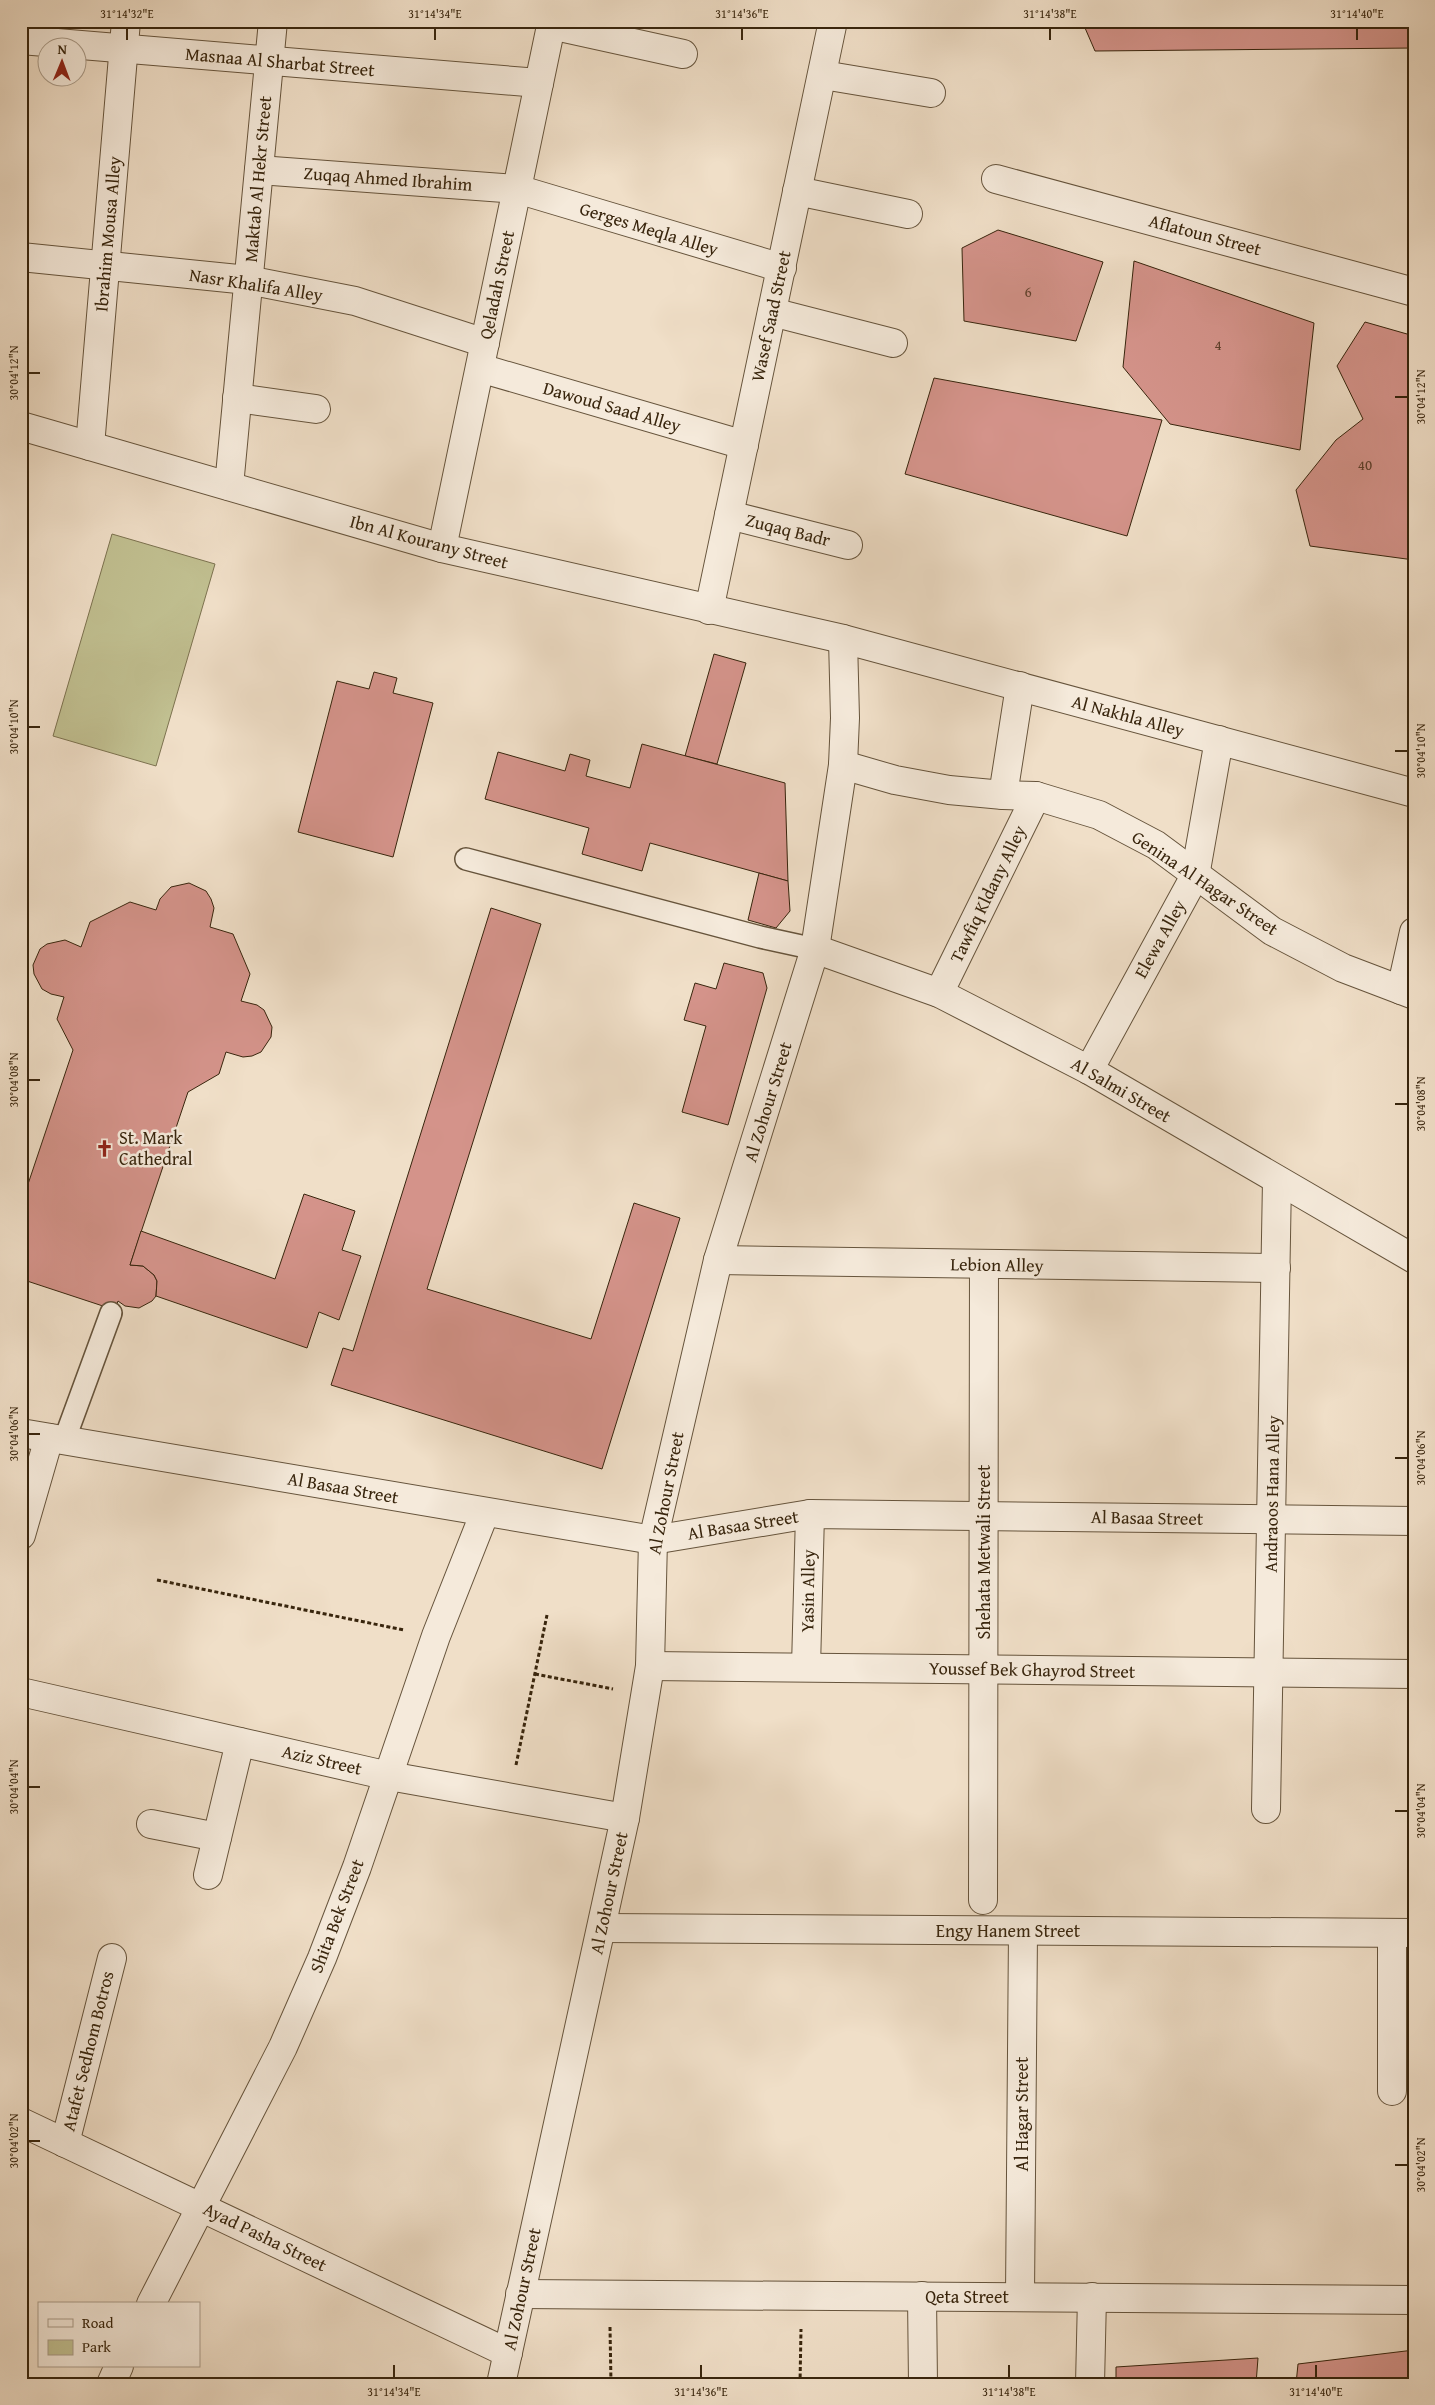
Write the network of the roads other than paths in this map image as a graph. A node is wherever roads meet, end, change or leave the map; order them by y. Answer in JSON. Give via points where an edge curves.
{"nodes":[{"id":1,"x":126,"y":21,"type":"edge"},
{"id":2,"x":273,"y":21,"type":"edge"},
{"id":3,"x":831,"y":22,"type":"edge"},
{"id":4,"x":552,"y":23,"type":"edge"},
{"id":5,"x":21,"y":40,"type":"edge"},
{"id":6,"x":124,"y":48,"type":"junction"},
{"id":7,"x":683,"y":54,"type":"dead end"},
{"id":8,"x":269,"y":61,"type":"junction"},
{"id":9,"x":823,"y":75,"type":"junction"},
{"id":10,"x":539,"y":83,"type":"junction"},
{"id":11,"x":931,"y":92,"type":"dead end"},
{"id":12,"x":259,"y":170,"type":"junction"},
{"id":13,"x":996,"y":179,"type":"dead end"},
{"id":14,"x":517,"y":189,"type":"junction"},
{"id":15,"x":797,"y":191,"type":"junction"},
{"id":16,"x":908,"y":214,"type":"dead end"},
{"id":17,"x":21,"y":257,"type":"edge"},
{"id":18,"x":105,"y":266,"type":"junction"},
{"id":19,"x":782,"y":268,"type":"junction"},
{"id":20,"x":248,"y":280,"type":"junction"},
{"id":21,"x":1414,"y":292,"type":"edge"},
{"id":22,"x":772,"y":312,"type":"junction"},
{"id":23,"x":893,"y":342,"type":"dead end"},
{"id":24,"x":482,"y":356,"type":"junction"},
{"id":25,"x":237,"y":398,"type":"junction"},
{"id":26,"x":316,"y":409,"type":"dead end"},
{"id":27,"x":21,"y":426,"type":"edge"},
{"id":28,"x":744,"y":445,"type":"junction"},
{"id":29,"x":90,"y":446,"type":"junction"},
{"id":30,"x":229,"y":486,"type":"junction"},
{"id":31,"x":729,"y":515,"type":"junction"},
{"id":32,"x":848,"y":545,"type":"dead end"},
{"id":33,"x":442,"y":548,"type":"junction"},
{"id":34,"x":709,"y":610,"type":"junction"},
{"id":35,"x":843,"y":639,"type":"junction"},
{"id":36,"x":1020,"y":686,"type":"junction"},
{"id":37,"x":1219,"y":740,"type":"junction"},
{"id":38,"x":843,"y":765,"type":"junction"},
{"id":39,"x":1414,"y":793,"type":"edge"},
{"id":40,"x":1003,"y":795,"type":"junction"},
{"id":41,"x":1036,"y":796,"type":"junction"},
{"id":42,"x":466,"y":859,"type":"dead end"},
{"id":43,"x":1195,"y":876,"type":"junction"},
{"id":44,"x":1414,"y":932,"type":"edge"},
{"id":45,"x":815,"y":950,"type":"junction"},
{"id":46,"x":1407,"y":992,"type":"edge"},
{"id":47,"x":939,"y":993,"type":"junction"},
{"id":48,"x":1089,"y":1070,"type":"junction"},
{"id":49,"x":1276,"y":1180,"type":"junction"},
{"id":50,"x":1414,"y":1259,"type":"edge"},
{"id":51,"x":718,"y":1260,"type":"junction"},
{"id":52,"x":984,"y":1265,"type":"junction"},
{"id":53,"x":1276,"y":1268,"type":"junction"},
{"id":54,"x":111,"y":1313,"type":"dead end"},
{"id":55,"x":21,"y":1434,"type":"edge"},
{"id":56,"x":56,"y":1440,"type":"junction"},
{"id":57,"x":485,"y":1512,"type":"junction"},
{"id":58,"x":810,"y":1514,"type":"junction"},
{"id":59,"x":983,"y":1516,"type":"junction"},
{"id":60,"x":1272,"y":1519,"type":"junction"},
{"id":61,"x":1414,"y":1521,"type":"edge"},
{"id":62,"x":21,"y":1535,"type":"edge"},
{"id":63,"x":653,"y":1540,"type":"junction"},
{"id":64,"x":650,"y":1666,"type":"junction"},
{"id":65,"x":806,"y":1667,"type":"junction"},
{"id":66,"x":984,"y":1669,"type":"junction"},
{"id":67,"x":1270,"y":1673,"type":"junction"},
{"id":68,"x":1414,"y":1674,"type":"edge"},
{"id":69,"x":21,"y":1692,"type":"edge"},
{"id":70,"x":240,"y":1742,"type":"junction"},
{"id":71,"x":389,"y":1776,"type":"junction"},
{"id":72,"x":1266,"y":1809,"type":"dead end"},
{"id":73,"x":625,"y":1818,"type":"junction"},
{"id":74,"x":151,"y":1824,"type":"dead end"},
{"id":75,"x":217,"y":1838,"type":"junction"},
{"id":76,"x":208,"y":1876,"type":"dead end"},
{"id":77,"x":983,"y":1900,"type":"dead end"},
{"id":78,"x":602,"y":1928,"type":"junction"},
{"id":79,"x":1023,"y":1931,"type":"junction"},
{"id":80,"x":1403,"y":1933,"type":"edge"},
{"id":81,"x":112,"y":1958,"type":"dead end"},
{"id":82,"x":1392,"y":2092,"type":"dead end"},
{"id":83,"x":21,"y":2122,"type":"edge"},
{"id":84,"x":65,"y":2143,"type":"junction"},
{"id":85,"x":200,"y":2206,"type":"junction"},
{"id":86,"x":520,"y":2294,"type":"junction"},
{"id":87,"x":922,"y":2296,"type":"junction"},
{"id":88,"x":1020,"y":2297,"type":"junction"},
{"id":89,"x":1092,"y":2298,"type":"junction"},
{"id":90,"x":1414,"y":2300,"type":"edge"},
{"id":91,"x":152,"y":2302,"type":"edge"},
{"id":92,"x":508,"y":2354,"type":"junction"},
{"id":93,"x":119,"y":2368,"type":"edge"},
{"id":94,"x":111,"y":2384,"type":"edge"},
{"id":95,"x":501,"y":2384,"type":"edge"},
{"id":96,"x":923,"y":2384,"type":"edge"},
{"id":97,"x":1090,"y":2384,"type":"edge"}],
"edges":[{"from":1,"to":6,"type":"street","name":"Ibrahim Mousa Alley"},
{"from":2,"to":8,"type":"street","name":"Maktab Al Hekr Street"},
{"from":3,"to":9,"type":"street","name":"Wasef Saad Street"},
{"from":4,"to":7,"type":"street"},
{"from":4,"to":10,"type":"street","name":"Qeladah Street"},
{"from":5,"to":6,"type":"street","name":"Masnaa Al Sharbat Street"},
{"from":6,"to":8,"type":"street","name":"Masnaa Al Sharbat Street"},
{"from":6,"to":18,"type":"street","name":"Ibrahim Mousa Alley"},
{"from":8,"to":10,"type":"street","name":"Masnaa Al Sharbat Street"},
{"from":8,"to":12,"type":"street","name":"Maktab Al Hekr Street"},
{"from":9,"to":11,"type":"street"},
{"from":9,"to":15,"type":"street","name":"Wasef Saad Street"},
{"from":10,"to":14,"type":"street","name":"Qeladah Street"},
{"from":12,"to":14,"type":"street","name":"Zuqaq Ahmed Ibrahim"},
{"from":12,"to":20,"type":"street","name":"Maktab Al Hekr Street"},
{"from":13,"to":21,"type":"street","name":"Aflatoun Street"},
{"from":14,"to":19,"type":"street","name":"Gerges Meqla Alley"},
{"from":14,"to":24,"type":"street","name":"Qeladah Street"},
{"from":15,"to":16,"type":"street"},
{"from":15,"to":19,"type":"street","name":"Wasef Saad Street"},
{"from":17,"to":18,"type":"street","name":"Nasr Khalifa Alley"},
{"from":18,"to":20,"type":"street","name":"Nasr Khalifa Alley"},
{"from":18,"to":29,"type":"street","name":"Ibrahim Mousa Alley"},
{"from":19,"to":22,"type":"street","name":"Wasef Saad Street"},
{"from":20,"to":24,"type":"street","name":"Nasr Khalifa Alley","via":[[355,301]]},
{"from":20,"to":25,"type":"street","name":"Maktab Al Hekr Street"},
{"from":22,"to":23,"type":"street"},
{"from":22,"to":28,"type":"street","name":"Wasef Saad Street"},
{"from":24,"to":28,"type":"street","name":"Dawoud Saad Alley"},
{"from":24,"to":33,"type":"street","name":"Qeladah Street"},
{"from":25,"to":26,"type":"street"},
{"from":25,"to":30,"type":"street","name":"Maktab Al Hekr Street"},
{"from":27,"to":29,"type":"street","name":"Ibn Al Kourany Street"},
{"from":28,"to":31,"type":"street","name":"Wasef Saad Street"},
{"from":29,"to":30,"type":"street","name":"Ibn Al Kourany Street"},
{"from":30,"to":33,"type":"street","name":"Ibn Al Kourany Street"},
{"from":31,"to":32,"type":"street","name":"Zuqaq Badr"},
{"from":31,"to":34,"type":"street","name":"Wasef Saad Street"},
{"from":33,"to":34,"type":"street","name":"Ibn Al Kourany Street"},
{"from":34,"to":35,"type":"street","name":"Ibn Al Kourany Street"},
{"from":35,"to":36,"type":"street","name":"Al Nakhla Alley"},
{"from":35,"to":38,"type":"street","name":"Al Zohour Street"},
{"from":36,"to":37,"type":"street","name":"Al Nakhla Alley"},
{"from":36,"to":40,"type":"street"},
{"from":37,"to":39,"type":"street","name":"Al Nakhla Alley"},
{"from":37,"to":43,"type":"street","name":"Elewa Alley"},
{"from":38,"to":40,"type":"street","name":"Genina Al Hagar Street","via":[[895,780]]},
{"from":38,"to":45,"type":"street","name":"Al Zohour Street"},
{"from":40,"to":41,"type":"street","name":"Genina Al Hagar Street"},
{"from":41,"to":43,"type":"street","name":"Genina Al Hagar Street","via":[[1099,815],[1156,845]]},
{"from":41,"to":47,"type":"street","name":"Tawfiq Kldany Alley"},
{"from":42,"to":45,"type":"lane"},
{"from":43,"to":46,"type":"street","name":"Genina Al Hagar Street","via":[[1272,931],[1343,968]]},
{"from":43,"to":48,"type":"street","name":"Elewa Alley"},
{"from":44,"to":46,"type":"street"},
{"from":45,"to":47,"type":"street","name":"Al Salmi Street"},
{"from":45,"to":51,"type":"street","name":"Al Zohour Street"},
{"from":47,"to":48,"type":"street","name":"Al Salmi Street"},
{"from":48,"to":49,"type":"street","name":"Al Salmi Street"},
{"from":49,"to":50,"type":"street","name":"Al Salmi Street"},
{"from":49,"to":53,"type":"street","name":"Andraoos Hana Alley"},
{"from":51,"to":52,"type":"street","name":"Lebion Alley"},
{"from":51,"to":63,"type":"street","name":"Al Zohour Street"},
{"from":52,"to":53,"type":"street","name":"Lebion Alley"},
{"from":52,"to":59,"type":"street","name":"Shehata Metwali Street"},
{"from":53,"to":60,"type":"street","name":"Andraoos Hana Alley"},
{"from":54,"to":56,"type":"lane"},
{"from":55,"to":56,"type":"street","name":"Al Basaa Street"},
{"from":56,"to":57,"type":"street","name":"Al Basaa Street"},
{"from":56,"to":62,"type":"street"},
{"from":57,"to":63,"type":"street","name":"Al Basaa Street"},
{"from":57,"to":71,"type":"street","name":"Shita Bek Street","via":[[436,1636]]},
{"from":58,"to":59,"type":"street","name":"Al Basaa Street"},
{"from":58,"to":63,"type":"street","name":"Al Basaa Street"},
{"from":58,"to":65,"type":"street","name":"Yasin Alley"},
{"from":59,"to":60,"type":"street","name":"Al Basaa Street"},
{"from":59,"to":66,"type":"street","name":"Shehata Metwali Street"},
{"from":60,"to":61,"type":"street","name":"Al Basaa Street"},
{"from":60,"to":67,"type":"street","name":"Andraoos Hana Alley"},
{"from":63,"to":64,"type":"street","name":"Al Zohour Street"},
{"from":64,"to":65,"type":"street","name":"Youssef Bek Ghayrod Street"},
{"from":64,"to":73,"type":"street","name":"Al Zohour Street"},
{"from":65,"to":66,"type":"street","name":"Youssef Bek Ghayrod Street"},
{"from":66,"to":67,"type":"street","name":"Youssef Bek Ghayrod Street"},
{"from":66,"to":77,"type":"street","name":"Shehata Metwali Street"},
{"from":67,"to":68,"type":"street","name":"Youssef Bek Ghayrod Street"},
{"from":67,"to":72,"type":"street","name":"Andraoos Hana Alley"},
{"from":69,"to":70,"type":"street","name":"Aziz Street"},
{"from":70,"to":71,"type":"street","name":"Aziz Street"},
{"from":70,"to":75,"type":"street"},
{"from":71,"to":73,"type":"street","name":"Aziz Street"},
{"from":71,"to":85,"type":"street","name":"Shita Bek Street","via":[[339,1912],[283,2047]]},
{"from":73,"to":78,"type":"street","name":"Al Zohour Street"},
{"from":74,"to":75,"type":"street"},
{"from":75,"to":76,"type":"street"},
{"from":78,"to":79,"type":"street","name":"Engy Hanem Street"},
{"from":78,"to":86,"type":"street","name":"Al Zohour Street"},
{"from":79,"to":80,"type":"street","name":"Engy Hanem Street"},
{"from":79,"to":88,"type":"street","name":"Al Hagar Street"},
{"from":80,"to":82,"type":"street"},
{"from":81,"to":84,"type":"street","name":"Atafet Sedhom Botros"},
{"from":83,"to":84,"type":"street","name":"Ayad Pasha Street"},
{"from":84,"to":85,"type":"street","name":"Ayad Pasha Street"},
{"from":85,"to":91,"type":"street","name":"Shita Bek Street"},
{"from":85,"to":92,"type":"street","name":"Ayad Pasha Street"},
{"from":86,"to":87,"type":"street","name":"Qeta Street"},
{"from":86,"to":92,"type":"street","name":"Al Zohour Street"},
{"from":87,"to":88,"type":"street","name":"Qeta Street"},
{"from":87,"to":96,"type":"street"},
{"from":88,"to":89,"type":"street","name":"Qeta Street"},
{"from":89,"to":90,"type":"street","name":"Qeta Street"},
{"from":89,"to":97,"type":"street"},
{"from":92,"to":95,"type":"street","name":"Al Zohour Street"},
{"from":93,"to":94,"type":"street"}]}
